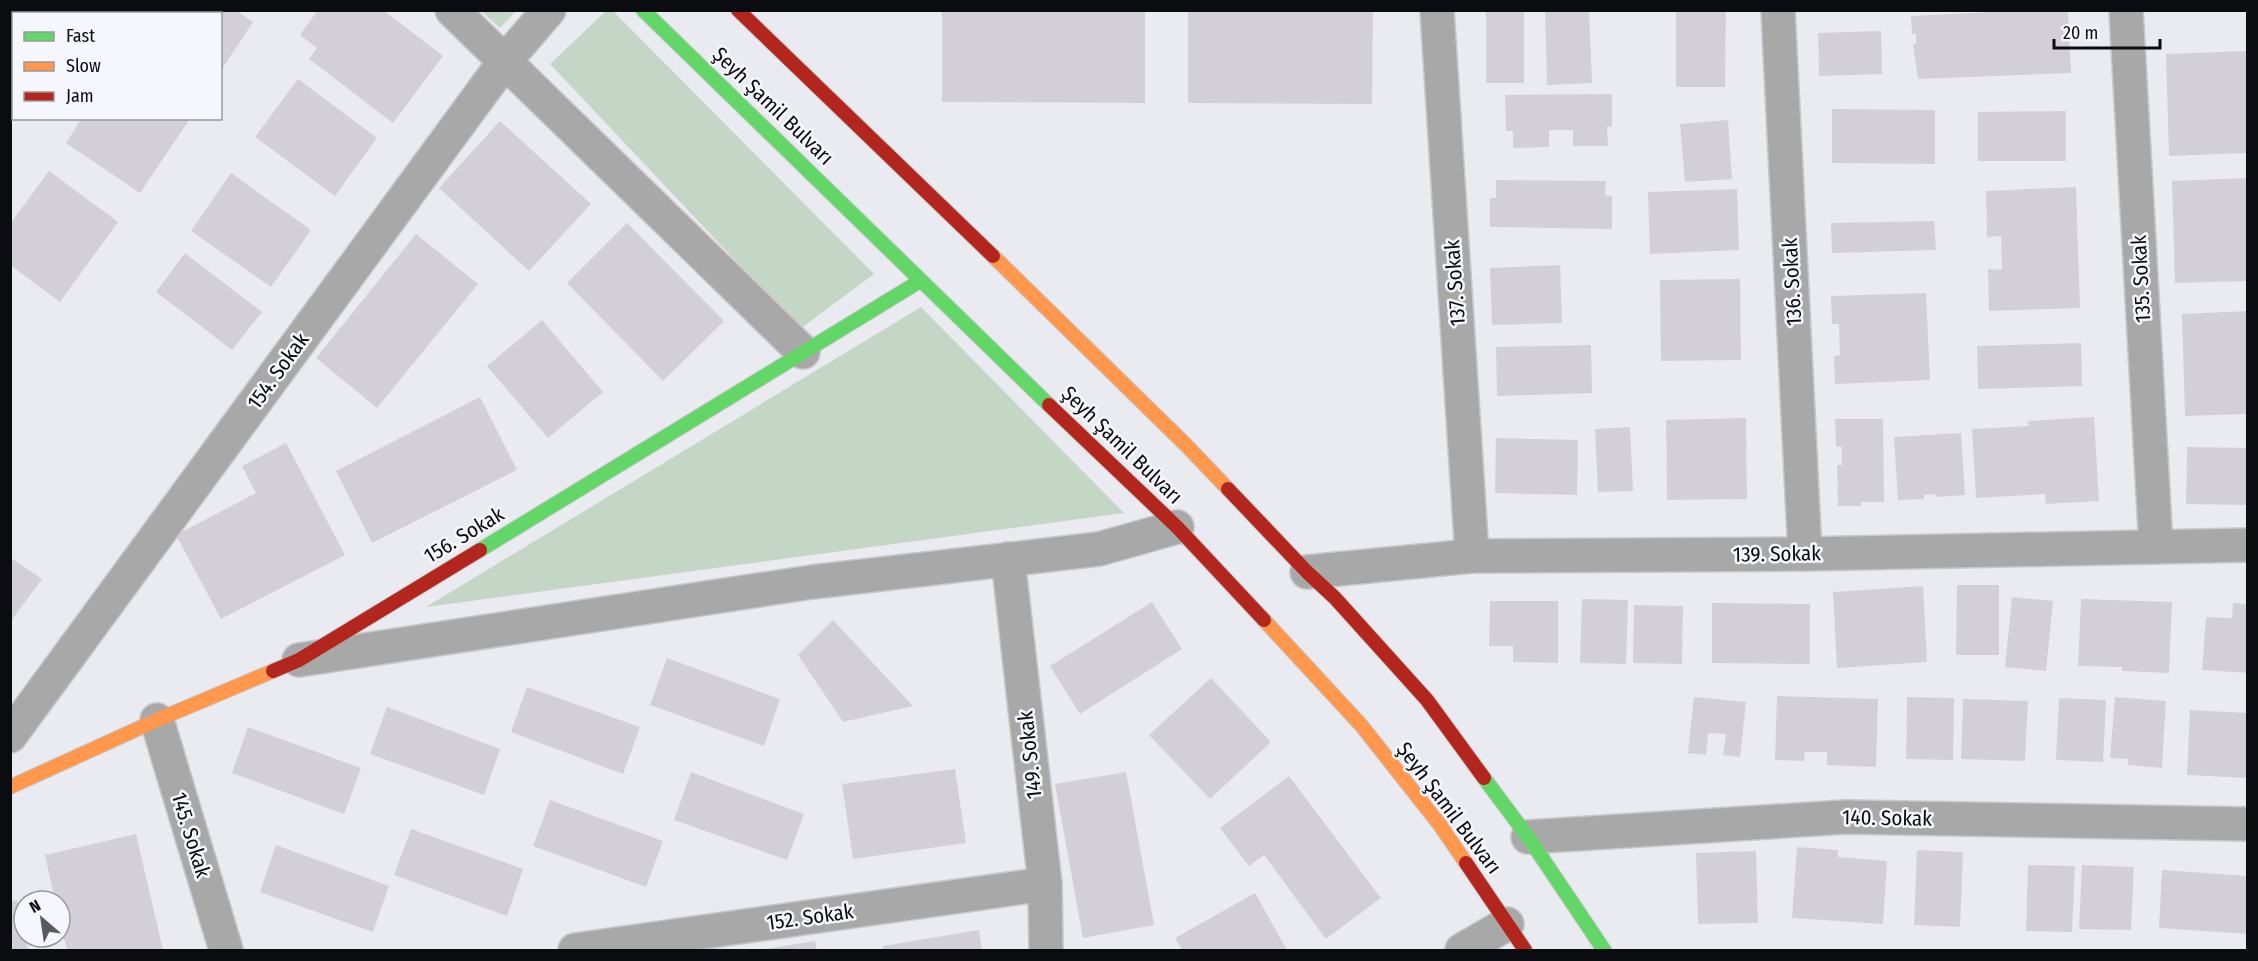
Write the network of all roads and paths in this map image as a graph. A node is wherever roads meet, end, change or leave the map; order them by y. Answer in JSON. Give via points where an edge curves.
{"nodes":[{"id":1,"x":453,"y":10,"type":"edge"},
{"id":2,"x":549,"y":10,"type":"edge"},
{"id":3,"x":643,"y":10,"type":"edge"},
{"id":4,"x":738,"y":10,"type":"edge"},
{"id":5,"x":1437,"y":10,"type":"edge"},
{"id":6,"x":1778,"y":10,"type":"edge"},
{"id":7,"x":2126,"y":10,"type":"edge"},
{"id":8,"x":505,"y":61,"type":"junction"},
{"id":9,"x":920,"y":281,"type":"junction"},
{"id":10,"x":803,"y":352,"type":"junction"},
{"id":11,"x":1177,"y":527,"type":"junction"},
{"id":12,"x":2247,"y":545,"type":"edge"},
{"id":13,"x":2156,"y":547,"type":"junction"},
{"id":14,"x":1805,"y":554,"type":"junction"},
{"id":15,"x":1472,"y":556,"type":"junction"},
{"id":16,"x":1008,"y":559,"type":"junction"},
{"id":17,"x":1307,"y":572,"type":"junction"},
{"id":18,"x":299,"y":660,"type":"junction"},
{"id":19,"x":157,"y":720,"type":"junction"},
{"id":20,"x":10,"y":736,"type":"edge"},
{"id":21,"x":10,"y":787,"type":"edge"},
{"id":22,"x":2247,"y":824,"type":"edge"},
{"id":23,"x":1528,"y":837,"type":"junction"},
{"id":24,"x":1045,"y":884,"type":"junction"},
{"id":25,"x":1516,"y":937,"type":"edge"},
{"id":26,"x":226,"y":951,"type":"edge"},
{"id":27,"x":575,"y":951,"type":"edge"},
{"id":28,"x":1046,"y":951,"type":"edge"},
{"id":29,"x":1462,"y":951,"type":"edge"},
{"id":30,"x":1604,"y":951,"type":"edge"}],
"edges":[{"from":1,"to":8,"type":"street"},
{"from":2,"to":8,"type":"street","name":"154. Sokak"},
{"from":3,"to":9,"type":"main road","name":"Şeyh Şamil Bulvarı"},
{"from":4,"to":17,"type":"main road","name":"Şeyh Şamil Bulvarı","via":[[1187,446]]},
{"from":5,"to":15,"type":"street","name":"137. Sokak"},
{"from":6,"to":14,"type":"street","name":"136. Sokak"},
{"from":7,"to":13,"type":"street","name":"135. Sokak"},
{"from":8,"to":10,"type":"street"},
{"from":8,"to":20,"type":"street","name":"154. Sokak"},
{"from":9,"to":10,"type":"main road","name":"156. Sokak"},
{"from":9,"to":11,"type":"main road","name":"Şeyh Şamil Bulvarı"},
{"from":10,"to":18,"type":"main road","name":"156. Sokak"},
{"from":11,"to":16,"type":"street","via":[[1099,549]]},
{"from":11,"to":25,"type":"main road","name":"Şeyh Şamil Bulvarı","via":[[1361,725],[1440,825]]},
{"from":12,"to":13,"type":"street","name":"139. Sokak"},
{"from":13,"to":14,"type":"street","name":"139. Sokak"},
{"from":14,"to":15,"type":"street","name":"139. Sokak"},
{"from":15,"to":17,"type":"street","name":"139. Sokak"},
{"from":16,"to":18,"type":"street","via":[[812,582]]},
{"from":16,"to":24,"type":"street","name":"149. Sokak"},
{"from":17,"to":23,"type":"main road","name":"Şeyh Şamil Bulvarı","via":[[1427,700]]},
{"from":18,"to":19,"type":"main road","name":"156. Sokak"},
{"from":19,"to":21,"type":"main road","name":"156. Sokak"},
{"from":19,"to":26,"type":"street","name":"145. Sokak"},
{"from":22,"to":23,"type":"street","name":"140. Sokak","via":[[1845,817]]},
{"from":23,"to":30,"type":"main road","name":"Şeyh Şamil Bulvarı"},
{"from":24,"to":27,"type":"street","name":"152. Sokak"},
{"from":24,"to":28,"type":"street","name":"149. Sokak"},
{"from":25,"to":29,"type":"street"}]}
